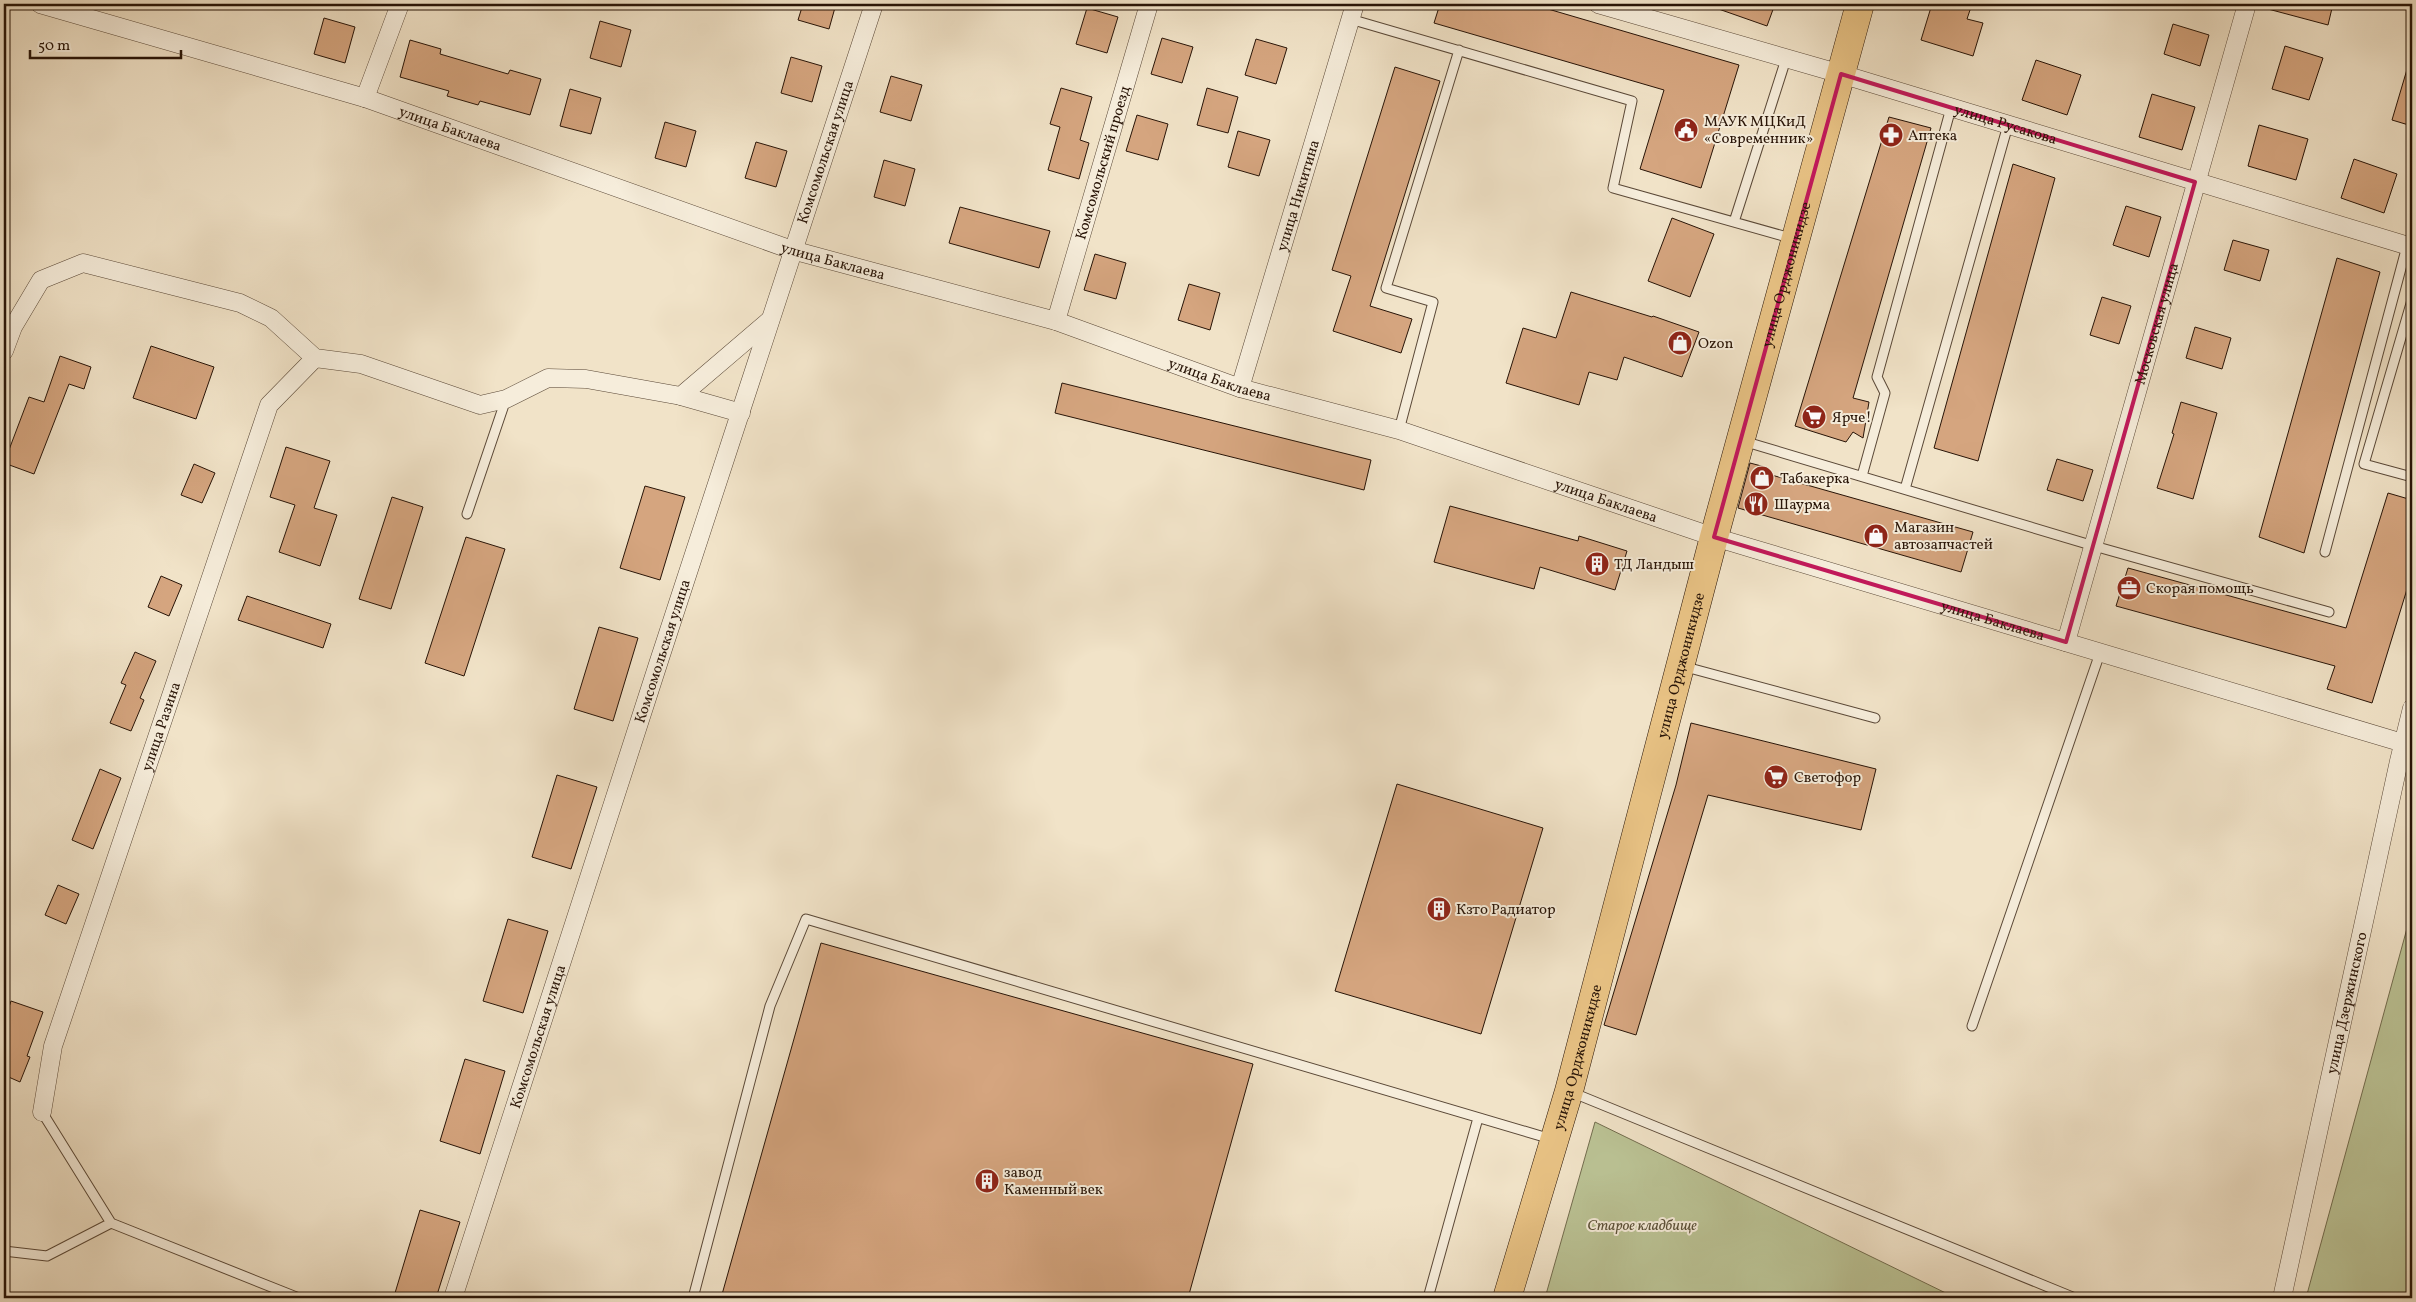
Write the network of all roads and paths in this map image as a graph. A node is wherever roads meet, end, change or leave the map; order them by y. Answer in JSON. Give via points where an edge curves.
{"nodes":[{"id":1,"x":40,"y":4,"type":"edge"},
{"id":2,"x":400,"y":4,"type":"edge"},
{"id":3,"x":874,"y":4,"type":"edge"},
{"id":4,"x":1149,"y":4,"type":"edge"},
{"id":5,"x":1598,"y":4,"type":"edge"},
{"id":6,"x":1860,"y":4,"type":"edge"},
{"id":7,"x":2247,"y":4,"type":"edge"},
{"id":8,"x":1353,"y":11,"type":"edge"},
{"id":9,"x":1459,"y":50,"type":"junction"},
{"id":10,"x":1786,"y":59,"type":"junction"},
{"id":11,"x":1841,"y":74,"type":"junction"},
{"id":12,"x":365,"y":98,"type":"junction"},
{"id":13,"x":1950,"y":108,"type":"junction"},
{"id":14,"x":2008,"y":125,"type":"junction"},
{"id":15,"x":2196,"y":182,"type":"junction"},
{"id":16,"x":1734,"y":222,"type":"junction"},
{"id":17,"x":1796,"y":240,"type":"junction"},
{"id":18,"x":2409,"y":247,"type":"edge"},
{"id":19,"x":792,"y":250,"type":"junction"},
{"id":20,"x":2412,"y":300,"type":"edge"},
{"id":21,"x":770,"y":320,"type":"junction"},
{"id":22,"x":1056,"y":321,"type":"junction"},
{"id":23,"x":4,"y":350,"type":"edge"},
{"id":24,"x":315,"y":358,"type":"junction"},
{"id":25,"x":1240,"y":388,"type":"junction"},
{"id":26,"x":681,"y":396,"type":"junction"},
{"id":27,"x":506,"y":399,"type":"junction"},
{"id":28,"x":741,"y":413,"type":"junction"},
{"id":29,"x":1398,"y":430,"type":"junction"},
{"id":30,"x":1742,"y":441,"type":"junction"},
{"id":31,"x":1862,"y":476,"type":"junction"},
{"id":32,"x":2412,"y":477,"type":"edge"},
{"id":33,"x":1905,"y":489,"type":"junction"},
{"id":34,"x":467,"y":514,"type":"dead end"},
{"id":35,"x":1714,"y":537,"type":"junction"},
{"id":36,"x":2094,"y":546,"type":"junction"},
{"id":37,"x":2325,"y":552,"type":"dead end"},
{"id":38,"x":2329,"y":612,"type":"dead end"},
{"id":39,"x":2066,"y":642,"type":"junction"},
{"id":40,"x":2100,"y":653,"type":"junction"},
{"id":41,"x":1682,"y":666,"type":"junction"},
{"id":42,"x":2412,"y":708,"type":"edge"},
{"id":43,"x":1875,"y":718,"type":"dead end"},
{"id":44,"x":2408,"y":744,"type":"edge"},
{"id":45,"x":1972,"y":1026,"type":"dead end"},
{"id":46,"x":1569,"y":1091,"type":"junction"},
{"id":47,"x":42,"y":1112,"type":"joint"},
{"id":48,"x":1478,"y":1118,"type":"junction"},
{"id":49,"x":1554,"y":1140,"type":"junction"},
{"id":50,"x":110,"y":1223,"type":"junction"},
{"id":51,"x":4,"y":1250,"type":"edge"},
{"id":52,"x":299,"y":1298,"type":"edge"},
{"id":53,"x":453,"y":1298,"type":"edge"},
{"id":54,"x":693,"y":1298,"type":"edge"},
{"id":55,"x":1428,"y":1298,"type":"edge"},
{"id":56,"x":1507,"y":1298,"type":"edge"},
{"id":57,"x":2075,"y":1298,"type":"edge"},
{"id":58,"x":2282,"y":1298,"type":"edge"}],
"edges":[{"from":1,"to":12,"type":"street","name":"улица Баклаева"},
{"from":2,"to":12,"type":"street"},
{"from":3,"to":19,"type":"street","name":"Комсомольская улица"},
{"from":4,"to":22,"type":"street","name":"Комсомольский проезд"},
{"from":5,"to":10,"type":"street","name":"улица Русакова"},
{"from":6,"to":11,"type":"main road","name":"улица Орджоникидзе"},
{"from":7,"to":15,"type":"street","name":"Московская улица"},
{"from":8,"to":9,"type":"lane"},
{"from":8,"to":25,"type":"street","name":"улица Никитина"},
{"from":9,"to":16,"type":"lane","via":[[1632,101],[1613,188]]},
{"from":9,"to":29,"type":"lane","via":[[1386,288],[1433,302]]},
{"from":10,"to":11,"type":"street","name":"улица Русакова"},
{"from":10,"to":16,"type":"lane"},
{"from":11,"to":13,"type":"street","name":"улица Русакова"},
{"from":11,"to":17,"type":"main road","name":"улица Орджоникидзе"},
{"from":12,"to":19,"type":"street","name":"улица Баклаева"},
{"from":13,"to":14,"type":"street","name":"улица Русакова"},
{"from":13,"to":31,"type":"lane","via":[[1877,377],[1885,393]]},
{"from":14,"to":15,"type":"street","name":"улица Русакова"},
{"from":14,"to":33,"type":"lane"},
{"from":15,"to":18,"type":"street","name":"улица Русакова"},
{"from":15,"to":36,"type":"street","name":"Московская улица"},
{"from":16,"to":17,"type":"lane"},
{"from":17,"to":30,"type":"main road","name":"улица Орджоникидзе"},
{"from":18,"to":37,"type":"lane"},
{"from":19,"to":21,"type":"street","name":"Комсомольская улица"},
{"from":19,"to":22,"type":"street","name":"улица Баклаева"},
{"from":20,"to":32,"type":"lane","via":[[2364,464]]},
{"from":21,"to":26,"type":"street"},
{"from":21,"to":28,"type":"street","name":"Комсомольская улица"},
{"from":22,"to":25,"type":"street","name":"улица Баклаева"},
{"from":23,"to":24,"type":"street","via":[[13,327],[40,280],[83,263],[240,303],[271,318]]},
{"from":24,"to":27,"type":"street","via":[[361,364],[480,405]]},
{"from":24,"to":47,"type":"street","name":"улица Разина","via":[[269,405],[54,1046]]},
{"from":25,"to":29,"type":"street","name":"улица Баклаева"},
{"from":26,"to":27,"type":"street","via":[[586,379],[548,378]]},
{"from":26,"to":28,"type":"street"},
{"from":27,"to":34,"type":"lane"},
{"from":28,"to":53,"type":"street","name":"Комсомольская улица"},
{"from":29,"to":35,"type":"street","name":"улица Баклаева"},
{"from":30,"to":31,"type":"lane"},
{"from":30,"to":35,"type":"main road","name":"улица Орджоникидзе"},
{"from":31,"to":33,"type":"lane"},
{"from":33,"to":36,"type":"lane"},
{"from":35,"to":39,"type":"street","name":"улица Баклаева"},
{"from":35,"to":41,"type":"main road","name":"улица Орджоникидзе"},
{"from":36,"to":38,"type":"lane"},
{"from":36,"to":39,"type":"street","name":"Московская улица"},
{"from":39,"to":40,"type":"street","name":"улица Баклаева"},
{"from":40,"to":44,"type":"street","name":"улица Баклаева"},
{"from":40,"to":45,"type":"lane"},
{"from":41,"to":43,"type":"lane"},
{"from":41,"to":46,"type":"main road","name":"улица Орджоникидзе"},
{"from":42,"to":44,"type":"street","name":"улица Дзержинского"},
{"from":44,"to":58,"type":"street","name":"улица Дзержинского"},
{"from":46,"to":49,"type":"main road","name":"улица Орджоникидзе"},
{"from":46,"to":57,"type":"lane"},
{"from":47,"to":50,"type":"lane"},
{"from":48,"to":49,"type":"lane"},
{"from":48,"to":54,"type":"lane","via":[[806,918],[770,1006]]},
{"from":48,"to":55,"type":"lane"},
{"from":49,"to":56,"type":"main road","name":"улица Орджоникидзе"},
{"from":50,"to":51,"type":"lane","via":[[47,1256]]},
{"from":50,"to":52,"type":"lane"}]}
